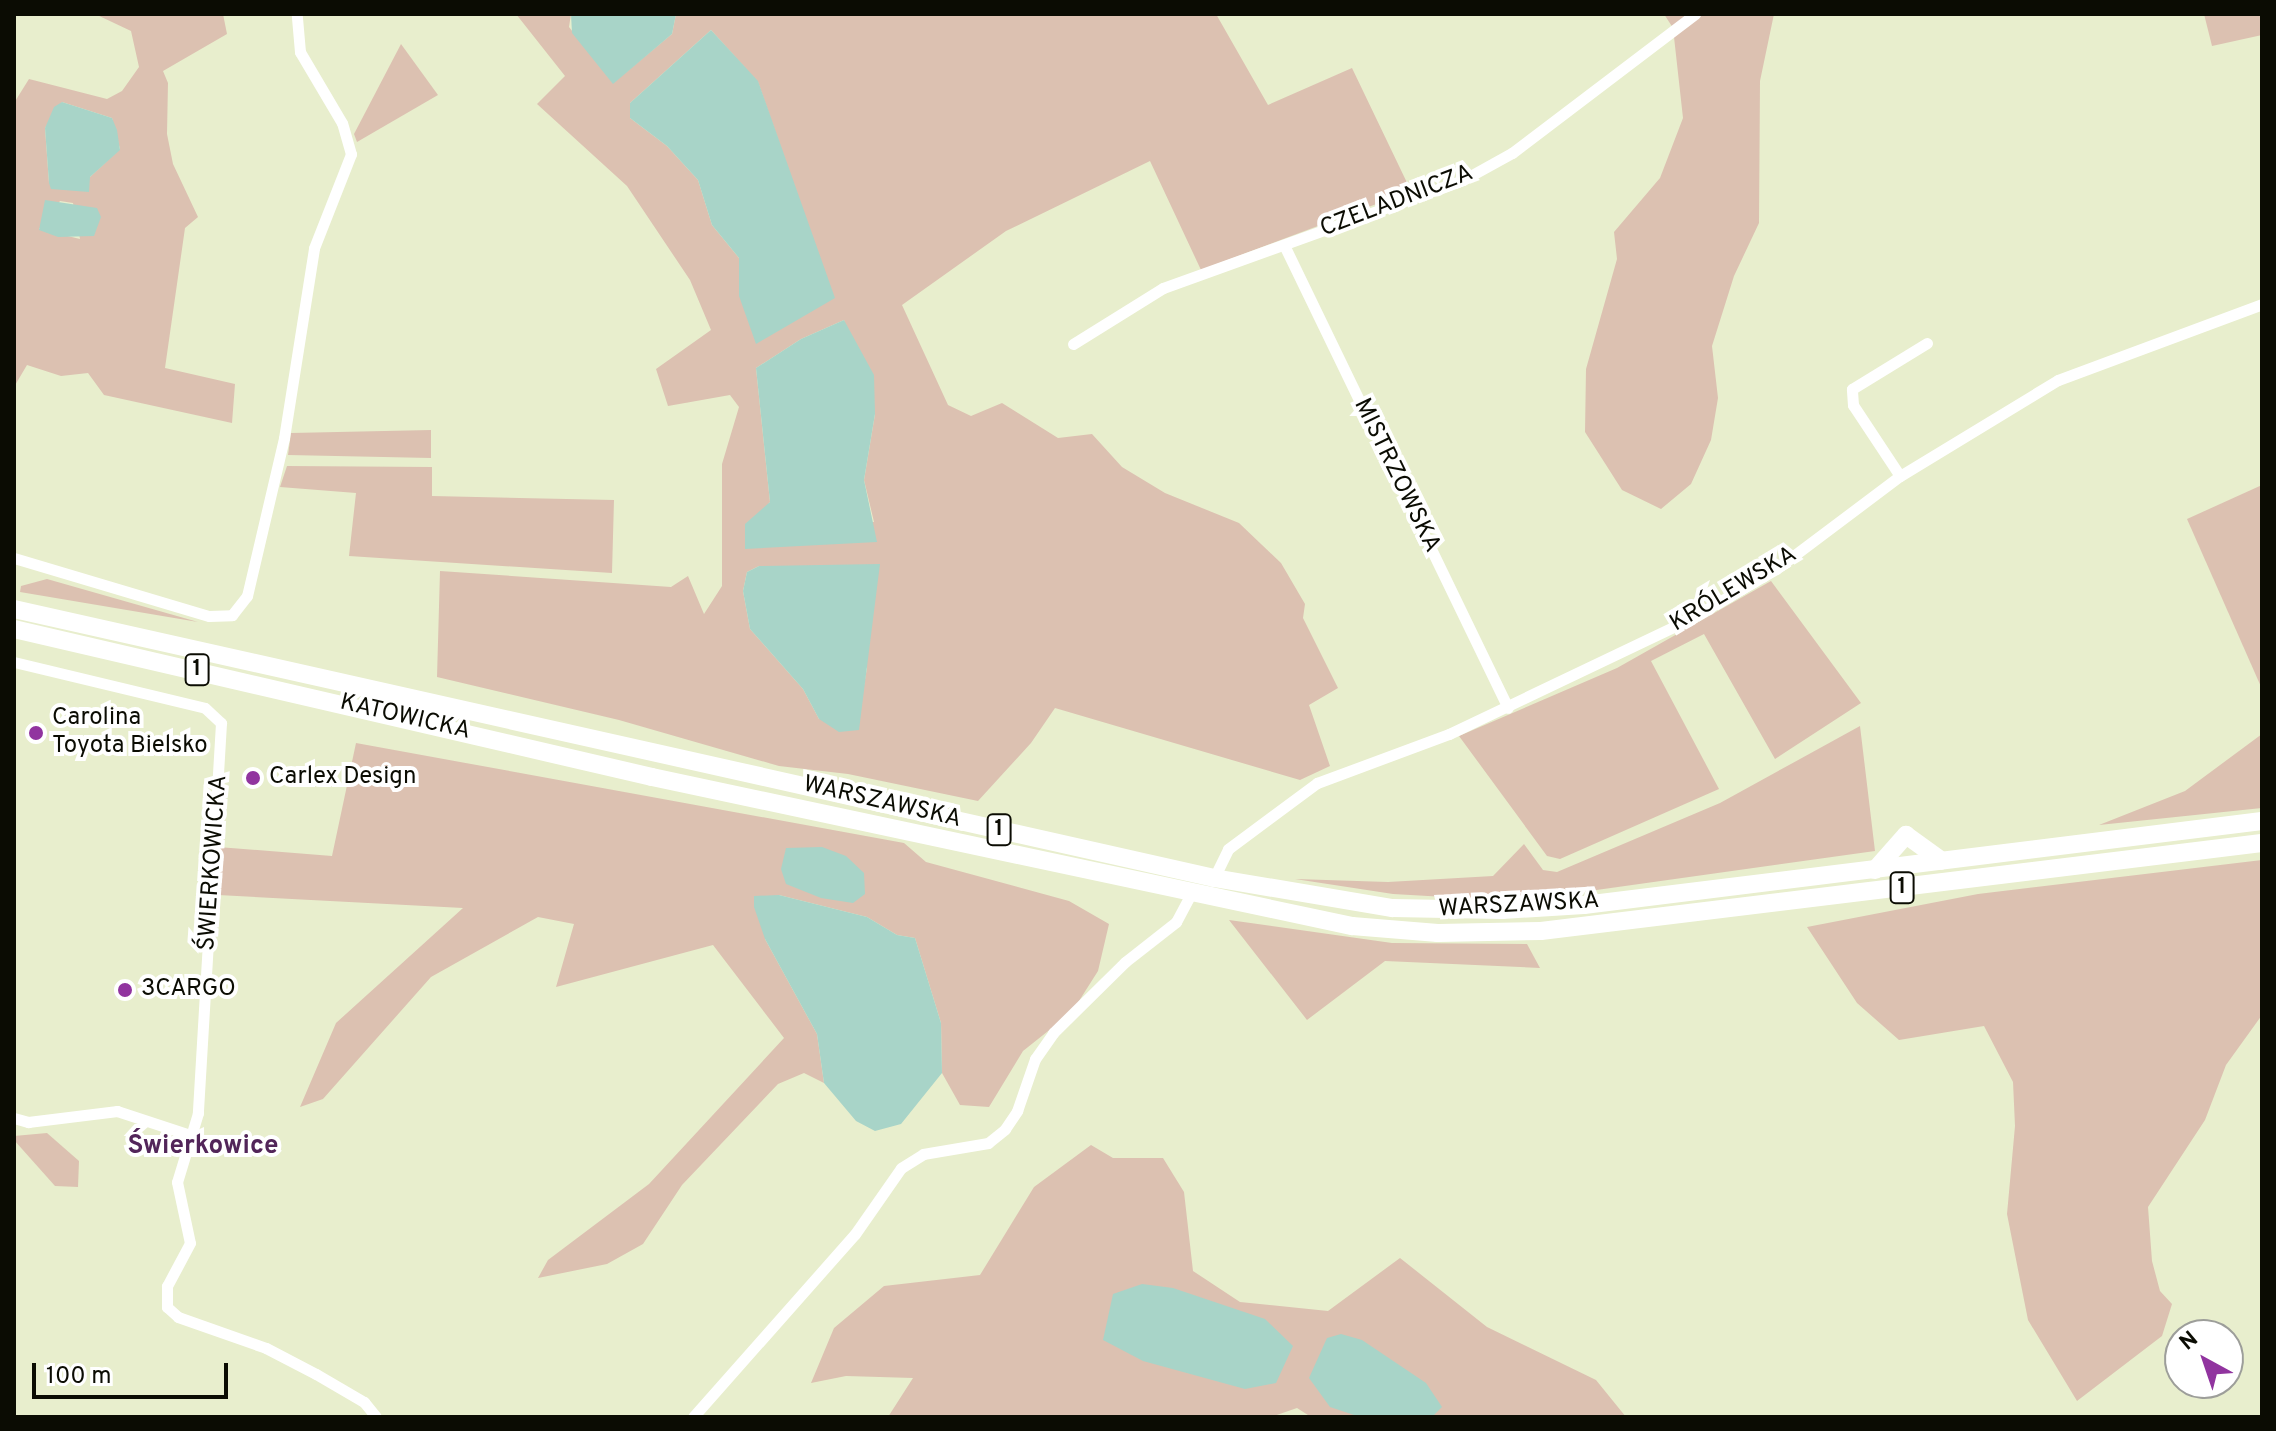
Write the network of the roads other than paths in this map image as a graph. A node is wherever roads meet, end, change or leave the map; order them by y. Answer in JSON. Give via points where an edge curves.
{"nodes":[{"id":1,"x":297,"y":14,"type":"edge"},
{"id":2,"x":1695,"y":14,"type":"edge"},
{"id":3,"x":1284,"y":245,"type":"junction"},
{"id":4,"x":2262,"y":304,"type":"edge"},
{"id":5,"x":1927,"y":343,"type":"dead end"},
{"id":6,"x":1073,"y":344,"type":"dead end"},
{"id":7,"x":1900,"y":476,"type":"junction"},
{"id":8,"x":14,"y":558,"type":"edge"},
{"id":9,"x":14,"y":596,"type":"edge"},
{"id":10,"x":21,"y":610,"type":"edge"},
{"id":11,"x":14,"y":629,"type":"edge"},
{"id":12,"x":14,"y":662,"type":"edge"},
{"id":13,"x":1508,"y":708,"type":"junction"},
{"id":14,"x":785,"y":782,"type":"joint"},
{"id":15,"x":796,"y":808,"type":"joint"},
{"id":16,"x":2262,"y":821,"type":"edge"},
{"id":17,"x":2262,"y":843,"type":"edge"},
{"id":18,"x":1942,"y":861,"type":"junction"},
{"id":19,"x":1875,"y":870,"type":"junction"},
{"id":20,"x":1214,"y":878,"type":"junction"},
{"id":21,"x":1191,"y":894,"type":"junction"},
{"id":22,"x":14,"y":1118,"type":"edge"},
{"id":23,"x":193,"y":1136,"type":"junction"},
{"id":24,"x":376,"y":1417,"type":"edge"},
{"id":25,"x":693,"y":1417,"type":"edge"}],
"edges":[{"from":1,"to":8,"type":"street","via":[[300,52],[342,123],[351,154],[314,248],[282,449],[242,607],[232,615],[209,616]]},
{"from":2,"to":3,"type":"street","name":"CZELADNICZA","via":[[1487,167]]},
{"from":3,"to":6,"type":"street","name":"CZELADNICZA","via":[[1135,301]]},
{"from":3,"to":13,"type":"street","name":"MISTRZOWSKA"},
{"from":4,"to":7,"type":"street","name":"KRÓLEWSKA","via":[[2058,380]]},
{"from":5,"to":7,"type":"street","via":[[1852,389],[1853,405]]},
{"from":7,"to":13,"type":"street","name":"KRÓLEWSKA","via":[[1763,576],[1612,660]]},
{"from":9,"to":10,"type":"main road"},
{"from":10,"to":14,"type":"main road","name":"KATOWICKA","number":"1"},
{"from":11,"to":15,"type":"main road","name":"KATOWICKA","number":"1"},
{"from":12,"to":23,"type":"street","name":"ŚWIERKOWICKA","via":[[205,708],[221,723]]},
{"from":13,"to":20,"type":"street","name":"KRÓLEWSKA","via":[[1317,783],[1228,849]]},
{"from":14,"to":20,"type":"main road","name":"WARSZAWSKA","number":"1"},
{"from":15,"to":21,"type":"main road","name":"WARSZAWSKA","number":"1"},
{"from":16,"to":18,"type":"main road","name":"WARSZAWSKA","number":"1"},
{"from":17,"to":21,"type":"main road","name":"WARSZAWSKA","number":"1","via":[[1541,931],[1438,933],[1352,926]]},
{"from":18,"to":19,"type":"main road","name":"WARSZAWSKA","number":"1"},
{"from":18,"to":19,"type":"main road","via":[[1906,835]]},
{"from":19,"to":20,"type":"main road","name":"WARSZAWSKA","number":"1","via":[[1502,910],[1392,908]]},
{"from":21,"to":25,"type":"street","via":[[1176,922],[1125,962],[1053,1033],[1035,1059],[1005,1129],[988,1143],[923,1154],[901,1168],[855,1234]]},
{"from":22,"to":23,"type":"street","via":[[28,1122],[117,1111]]},
{"from":23,"to":24,"type":"street","name":"ŚWIERKOWICKA","via":[[177,1182],[190,1243],[167,1286],[167,1307],[178,1317],[266,1348],[316,1374],[364,1402]]}]}
